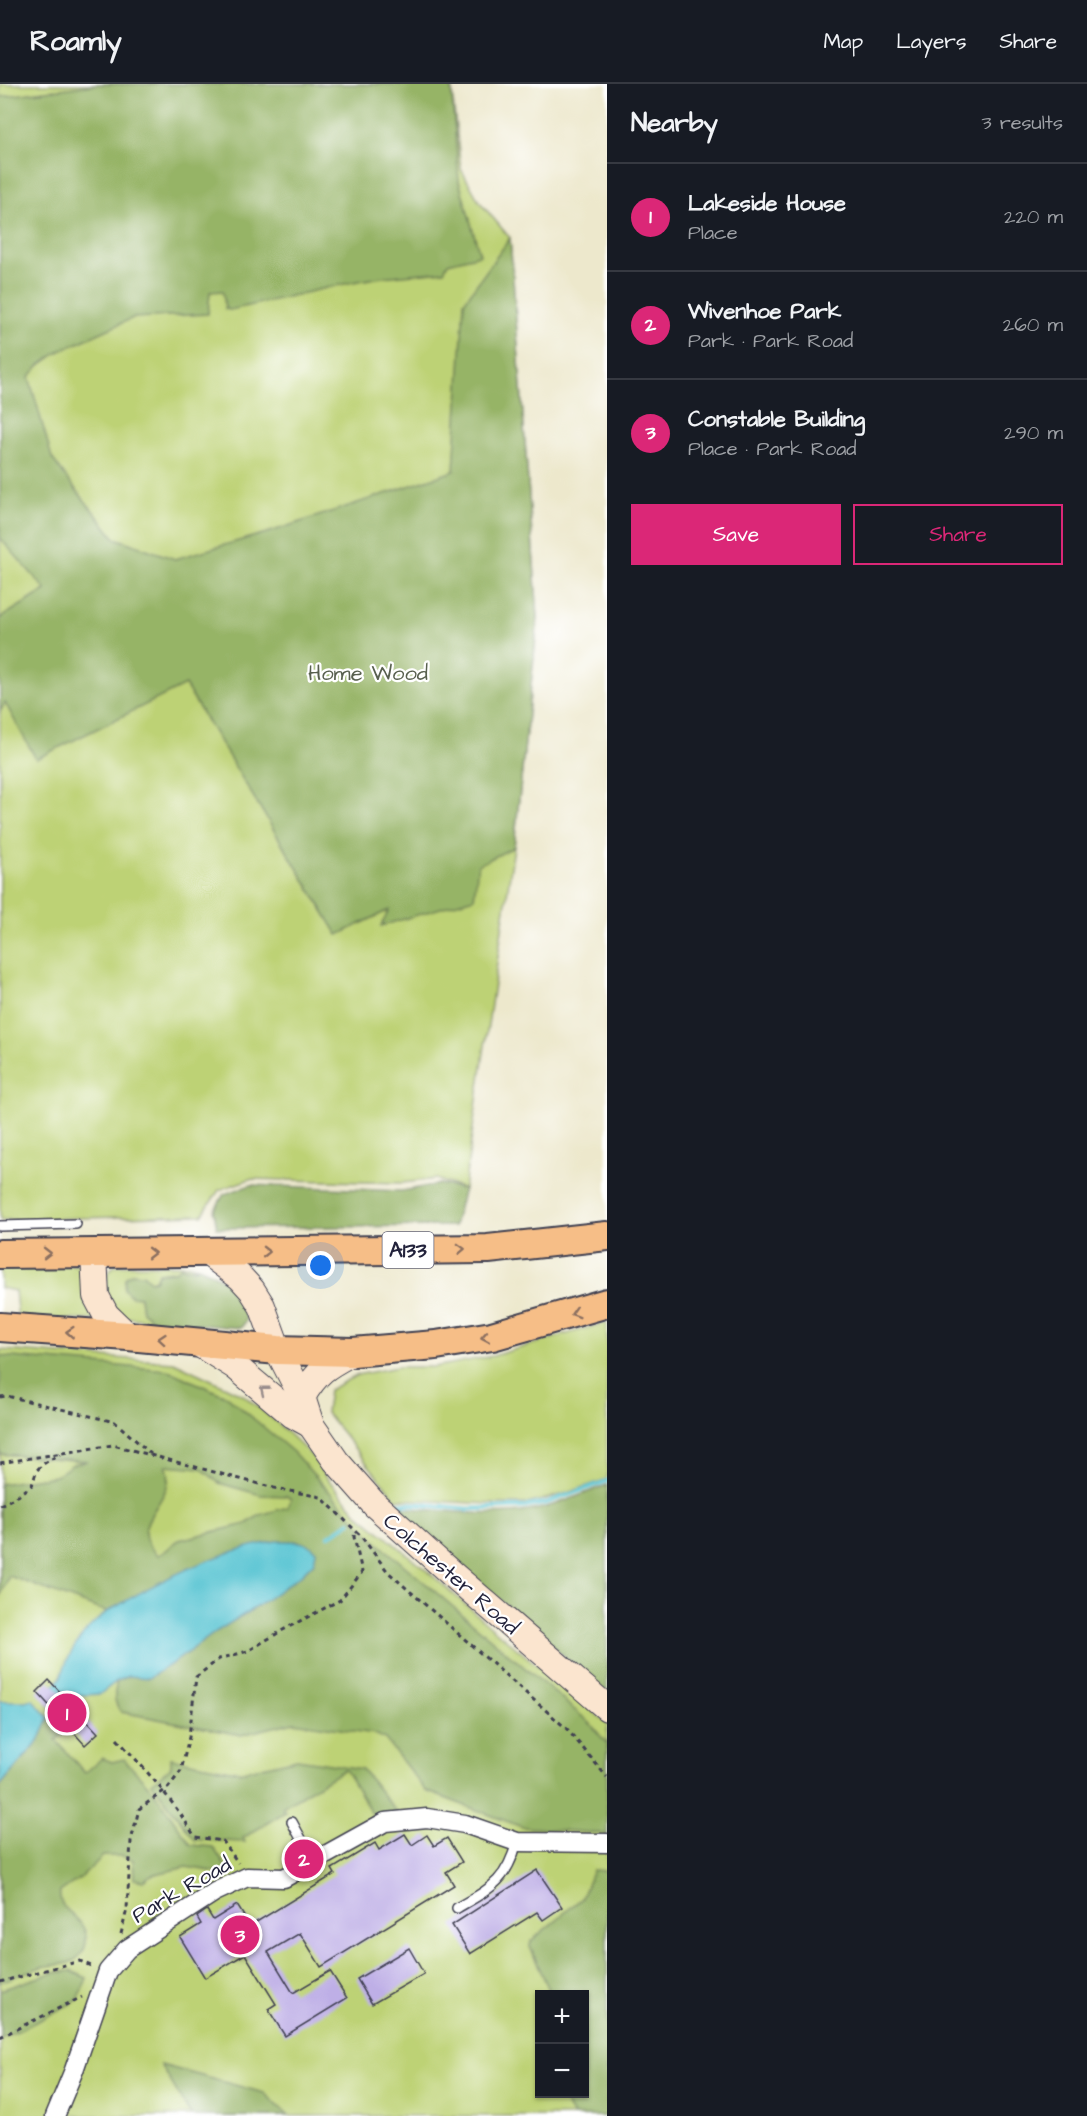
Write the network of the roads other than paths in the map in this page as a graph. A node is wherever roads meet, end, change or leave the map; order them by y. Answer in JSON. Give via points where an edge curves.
{"nodes":[{"id":1,"x":76,"y":1224,"type":"dead end"},
{"id":2,"x":0,"y":1226,"type":"edge"},
{"id":3,"x":607,"y":1236,"type":"edge"},
{"id":4,"x":94,"y":1253,"type":"junction"},
{"id":5,"x":208,"y":1253,"type":"junction"},
{"id":6,"x":0,"y":1254,"type":"edge"},
{"id":7,"x":607,"y":1303,"type":"edge"},
{"id":8,"x":0,"y":1328,"type":"edge"},
{"id":9,"x":128,"y":1336,"type":"junction"},
{"id":10,"x":196,"y":1342,"type":"junction"},
{"id":11,"x":278,"y":1350,"type":"junction"},
{"id":12,"x":353,"y":1352,"type":"junction"},
{"id":13,"x":302,"y":1397,"type":"junction"},
{"id":14,"x":310,"y":1425,"type":"junction"},
{"id":15,"x":607,"y":1707,"type":"edge"},
{"id":16,"x":292,"y":1822,"type":"dead end"},
{"id":17,"x":517,"y":1842,"type":"junction"},
{"id":18,"x":607,"y":1844,"type":"edge"},
{"id":19,"x":313,"y":1862,"type":"junction"},
{"id":20,"x":457,"y":1908,"type":"dead end"},
{"id":21,"x":55,"y":2116,"type":"edge"}],
"edges":[{"from":1,"to":2,"type":"lane"},
{"from":5,"to":3,"type":"main road","number":"A133","one_way":true,"via":[[488,1249]]},
{"from":4,"to":5,"type":"main road","number":"A133","one_way":true},
{"from":6,"to":4,"type":"main road","number":"A133","one_way":true},
{"from":4,"to":9,"type":"main road","via":[[96,1296],[106,1315]]},
{"from":5,"to":11,"type":"main road","name":"Colchester Road","via":[[252,1290]]},
{"from":7,"to":12,"type":"main road","one_way":true,"via":[[492,1336]]},
{"from":9,"to":8,"type":"main road","one_way":true},
{"from":10,"to":9,"type":"main road","one_way":true},
{"from":10,"to":11,"type":"main road"},
{"from":14,"to":10,"type":"main road","name":"Colchester Road","one_way":true,"via":[[236,1367]]},
{"from":11,"to":12,"type":"main road"},
{"from":11,"to":13,"type":"main road","name":"Colchester Road"},
{"from":12,"to":13,"type":"main road","via":[[325,1367]]},
{"from":13,"to":14,"type":"main road","name":"Colchester Road"},
{"from":14,"to":15,"type":"main road","name":"Colchester Road","via":[[374,1504]]},
{"from":16,"to":19,"type":"lane"},
{"from":17,"to":18,"type":"street","name":"Park Road"},
{"from":17,"to":19,"type":"street","name":"Park Road","via":[[465,1824],[427,1818],[385,1822]]},
{"from":17,"to":20,"type":"lane","via":[[511,1863],[494,1886]]},
{"from":19,"to":21,"type":"street","name":"Park Road","via":[[284,1878],[247,1877],[215,1892],[127,1949],[108,1971]]}]}
